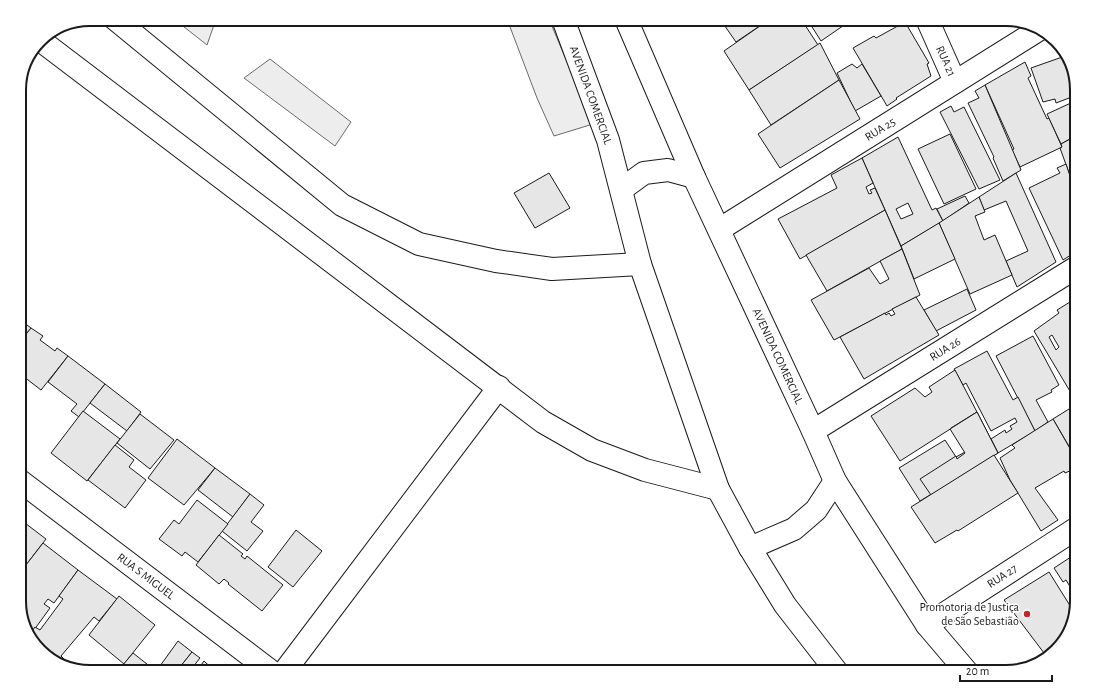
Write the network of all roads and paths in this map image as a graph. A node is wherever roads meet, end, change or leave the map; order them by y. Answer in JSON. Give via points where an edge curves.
{"nodes":[{"id":1,"x":124,"y":26,"type":"edge"},
{"id":2,"x":566,"y":26,"type":"edge"},
{"id":3,"x":629,"y":26,"type":"edge"},
{"id":4,"x":930,"y":26,"type":"edge"},
{"id":5,"x":1034,"y":33,"type":"edge"},
{"id":6,"x":46,"y":44,"type":"edge"},
{"id":7,"x":955,"y":82,"type":"junction"},
{"id":8,"x":694,"y":177,"type":"junction"},
{"id":9,"x":622,"y":189,"type":"junction"},
{"id":10,"x":720,"y":229,"type":"junction"},
{"id":11,"x":640,"y":264,"type":"junction"},
{"id":12,"x":1070,"y":271,"type":"edge"},
{"id":13,"x":499,"y":387,"type":"junction"},
{"id":14,"x":813,"y":431,"type":"junction"},
{"id":15,"x":835,"y":482,"type":"junction"},
{"id":16,"x":26,"y":485,"type":"edge"},
{"id":17,"x":718,"y":489,"type":"junction"},
{"id":18,"x":1070,"y":533,"type":"edge"},
{"id":19,"x":750,"y":548,"type":"junction"},
{"id":20,"x":927,"y":625,"type":"junction"},
{"id":21,"x":263,"y":665,"type":"edge"},
{"id":22,"x":289,"y":665,"type":"edge"},
{"id":23,"x":832,"y":665,"type":"edge"},
{"id":24,"x":961,"y":665,"type":"edge"}],
"edges":[{"from":1,"to":11,"type":"street","via":[[342,205],[419,244],[496,261],[552,269]]},
{"from":2,"to":9,"type":"street","name":"AVENIDA COMERCIAL","via":[[608,140]]},
{"from":3,"to":8,"type":"street","name":"AVENIDA COMERCIAL"},
{"from":4,"to":7,"type":"street","name":"RUA 21"},
{"from":5,"to":7,"type":"street","name":"RUA 25"},
{"from":6,"to":13,"type":"street"},
{"from":7,"to":10,"type":"street","name":"RUA 25"},
{"from":8,"to":9,"type":"street","via":[[668,170],[644,173]]},
{"from":8,"to":10,"type":"street","name":"AVENIDA COMERCIAL"},
{"from":9,"to":11,"type":"street","name":"AVENIDA COMERCIAL"},
{"from":10,"to":14,"type":"street","name":"AVENIDA COMERCIAL"},
{"from":11,"to":17,"type":"street","name":"AVENIDA COMERCIAL"},
{"from":12,"to":14,"type":"street","name":"RUA 26"},
{"from":13,"to":17,"type":"street","via":[[543,422],[592,450],[645,470]]},
{"from":13,"to":22,"type":"street"},
{"from":14,"to":15,"type":"street","name":"AVENIDA COMERCIAL"},
{"from":15,"to":19,"type":"street","via":[[816,510],[794,529]]},
{"from":15,"to":20,"type":"street","name":"AVENIDA COMERCIAL"},
{"from":16,"to":21,"type":"street","name":"RUA S MIGUEL"},
{"from":17,"to":19,"type":"street","name":"AVENIDA COMERCIAL"},
{"from":18,"to":20,"type":"street","name":"RUA 27"},
{"from":19,"to":23,"type":"street","name":"AVENIDA COMERCIAL","via":[[785,605]]},
{"from":20,"to":24,"type":"street","name":"AVENIDA COMERCIAL"}]}
